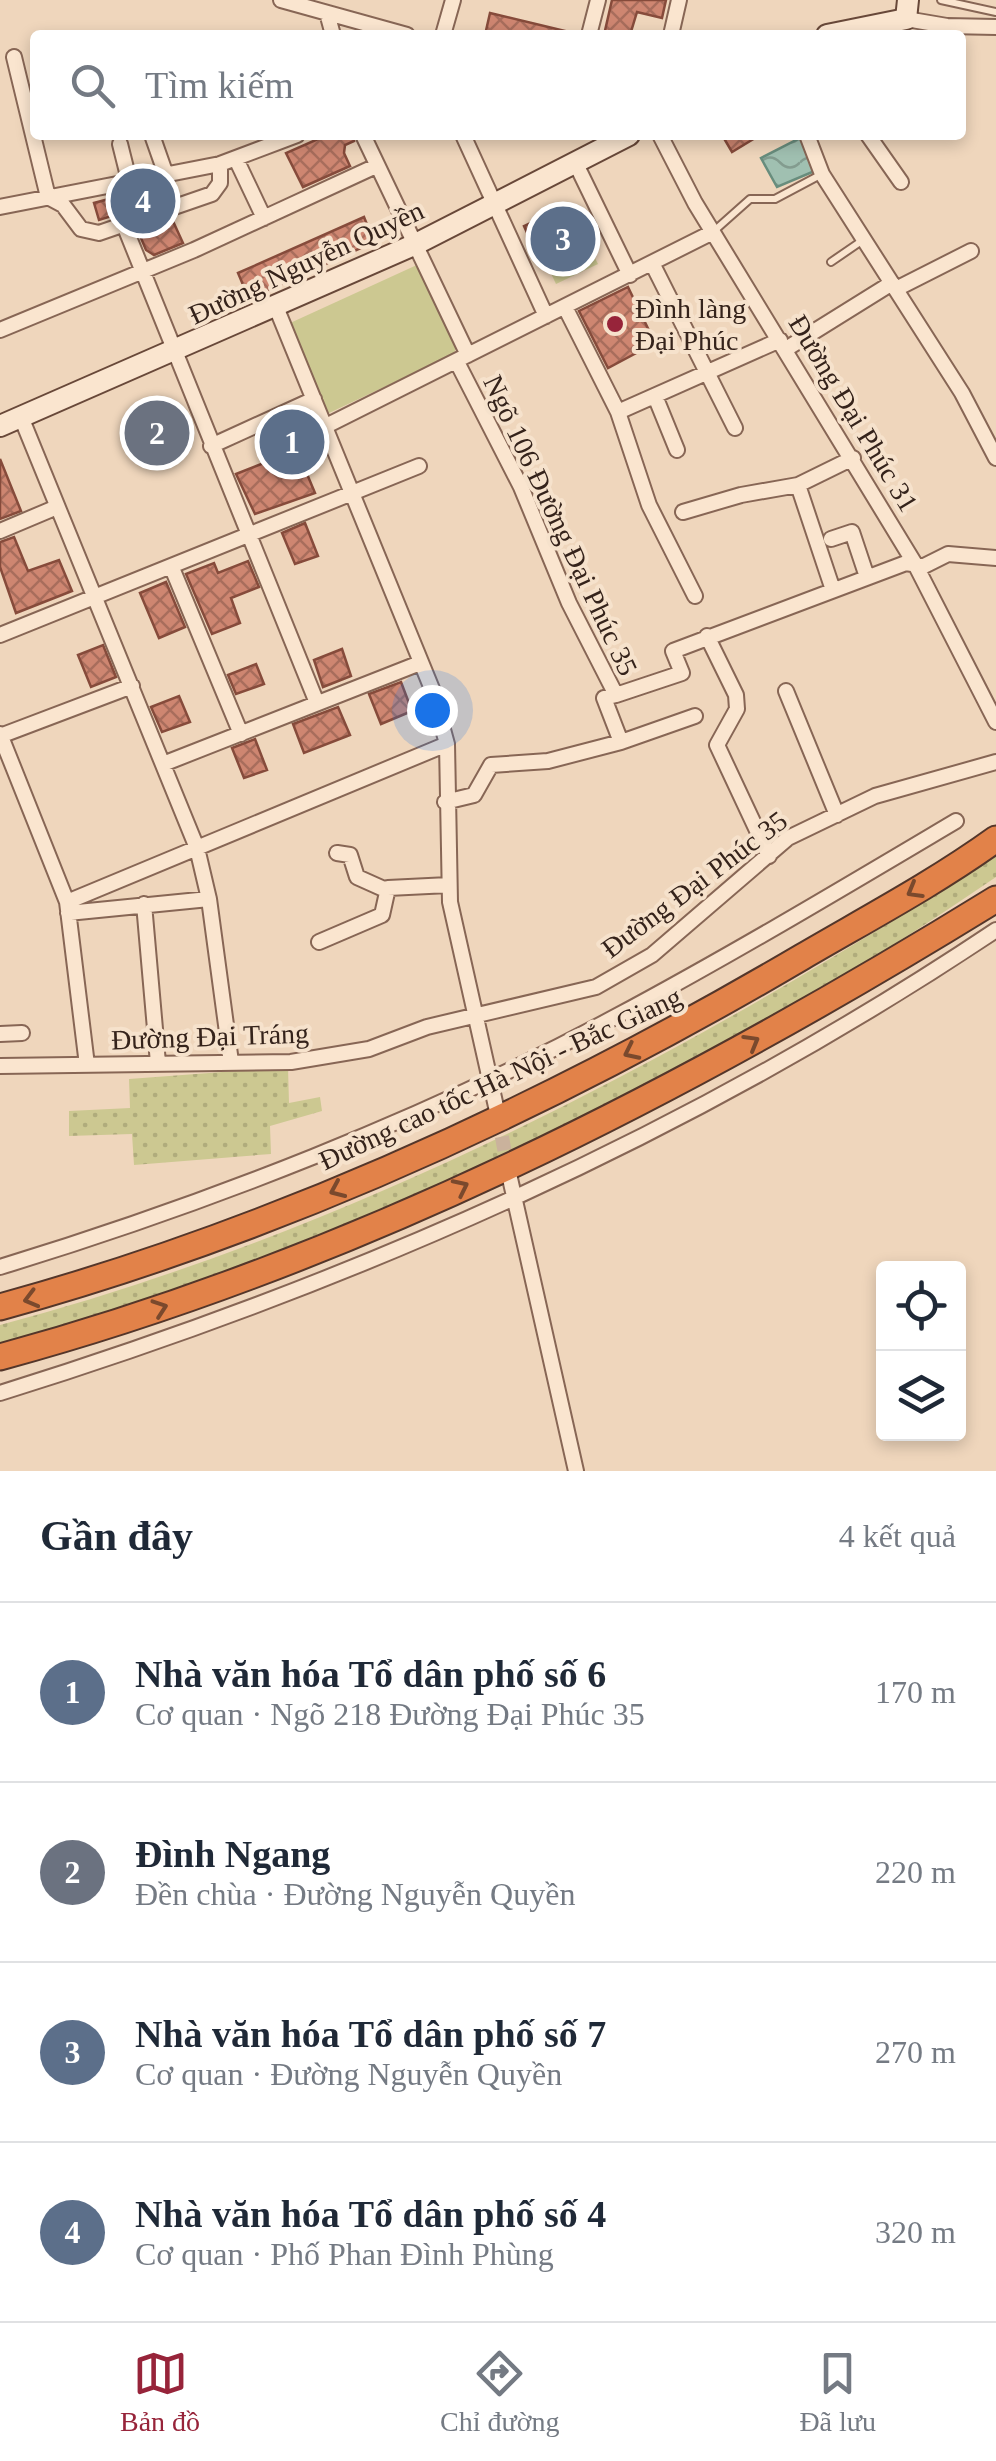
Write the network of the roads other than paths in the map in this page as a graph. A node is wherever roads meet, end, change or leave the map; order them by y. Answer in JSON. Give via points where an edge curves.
{"nodes":[{"id":1,"x":282,"y":0,"type":"edge"},
{"id":2,"x":453,"y":0,"type":"edge"},
{"id":3,"x":598,"y":0,"type":"edge"},
{"id":4,"x":679,"y":0,"type":"edge"},
{"id":5,"x":941,"y":0,"type":"edge"},
{"id":6,"x":975,"y":8,"type":"junction"},
{"id":7,"x":907,"y":9,"type":"edge"},
{"id":8,"x":334,"y":10,"type":"junction"},
{"id":9,"x":996,"y":12,"type":"edge"},
{"id":10,"x":975,"y":26,"type":"junction"},
{"id":11,"x":996,"y":26,"type":"edge"},
{"id":12,"x":333,"y":30,"type":"edge"},
{"id":13,"x":392,"y":30,"type":"edge"},
{"id":14,"x":445,"y":30,"type":"edge"},
{"id":15,"x":590,"y":30,"type":"edge"},
{"id":16,"x":671,"y":30,"type":"edge"},
{"id":17,"x":868,"y":30,"type":"edge"},
{"id":18,"x":14,"y":58,"type":"dead end"},
{"id":19,"x":30,"y":100,"type":"edge"},
{"id":20,"x":37,"y":140,"type":"edge"},
{"id":21,"x":154,"y":140,"type":"edge"},
{"id":22,"x":285,"y":140,"type":"edge"},
{"id":23,"x":364,"y":140,"type":"edge"},
{"id":24,"x":464,"y":140,"type":"edge"},
{"id":25,"x":621,"y":140,"type":"edge"},
{"id":26,"x":663,"y":140,"type":"edge"},
{"id":27,"x":810,"y":140,"type":"edge"},
{"id":28,"x":872,"y":140,"type":"edge"},
{"id":29,"x":120,"y":144,"type":"dead end"},
{"id":30,"x":236,"y":160,"type":"junction"},
{"id":31,"x":220,"y":164,"type":"junction"},
{"id":32,"x":576,"y":164,"type":"junction"},
{"id":33,"x":376,"y":166,"type":"junction"},
{"id":34,"x":165,"y":172,"type":"junction"},
{"id":35,"x":822,"y":174,"type":"junction"},
{"id":36,"x":129,"y":180,"type":"junction"},
{"id":37,"x":901,"y":182,"type":"dead end"},
{"id":38,"x":48,"y":197,"type":"junction"},
{"id":39,"x":495,"y":204,"type":"junction"},
{"id":40,"x":0,"y":207,"type":"edge"},
{"id":41,"x":264,"y":218,"type":"junction"},
{"id":42,"x":124,"y":225,"type":"junction"},
{"id":43,"x":713,"y":232,"type":"junction"},
{"id":44,"x":864,"y":239,"type":"junction"},
{"id":45,"x":416,"y":244,"type":"junction"},
{"id":46,"x":971,"y":250,"type":"dead end"},
{"id":47,"x":831,"y":262,"type":"dead end"},
{"id":48,"x":652,"y":264,"type":"junction"},
{"id":49,"x":142,"y":272,"type":"junction"},
{"id":50,"x":630,"y":275,"type":"junction"},
{"id":51,"x":894,"y":286,"type":"junction"},
{"id":52,"x":276,"y":307,"type":"junction"},
{"id":53,"x":565,"y":308,"type":"junction"},
{"id":54,"x":546,"y":316,"type":"junction"},
{"id":55,"x":0,"y":330,"type":"edge"},
{"id":56,"x":783,"y":344,"type":"junction"},
{"id":57,"x":173,"y":353,"type":"junction"},
{"id":58,"x":462,"y":358,"type":"junction"},
{"id":59,"x":707,"y":372,"type":"junction"},
{"id":60,"x":655,"y":396,"type":"junction"},
{"id":61,"x":314,"y":399,"type":"junction"},
{"id":62,"x":618,"y":412,"type":"junction"},
{"id":63,"x":21,"y":418,"type":"junction"},
{"id":64,"x":0,"y":426,"type":"edge"},
{"id":65,"x":326,"y":426,"type":"junction"},
{"id":66,"x":735,"y":428,"type":"dead end"},
{"id":67,"x":211,"y":446,"type":"junction"},
{"id":68,"x":677,"y":450,"type":"dead end"},
{"id":69,"x":854,"y":458,"type":"junction"},
{"id":70,"x":996,"y":458,"type":"edge"},
{"id":71,"x":419,"y":466,"type":"dead end"},
{"id":72,"x":798,"y":485,"type":"junction"},
{"id":73,"x":354,"y":494,"type":"junction"},
{"id":74,"x":57,"y":507,"type":"junction"},
{"id":75,"x":684,"y":512,"type":"dead end"},
{"id":76,"x":0,"y":531,"type":"edge"},
{"id":77,"x":248,"y":536,"type":"junction"},
{"id":78,"x":831,"y":539,"type":"dead end"},
{"id":79,"x":995,"y":562,"type":"edge"},
{"id":80,"x":915,"y":564,"type":"junction"},
{"id":81,"x":172,"y":568,"type":"junction"},
{"id":82,"x":867,"y":578,"type":"junction"},
{"id":83,"x":833,"y":590,"type":"junction"},
{"id":84,"x":94,"y":596,"type":"junction"},
{"id":85,"x":696,"y":596,"type":"dead end"},
{"id":86,"x":0,"y":636,"type":"edge"},
{"id":87,"x":708,"y":636,"type":"junction"},
{"id":88,"x":420,"y":663,"type":"junction"},
{"id":89,"x":132,"y":686,"type":"junction"},
{"id":90,"x":786,"y":691,"type":"dead end"},
{"id":91,"x":616,"y":695,"type":"junction"},
{"id":92,"x":316,"y":703,"type":"junction"},
{"id":93,"x":695,"y":716,"type":"dead end"},
{"id":94,"x":996,"y":722,"type":"edge"},
{"id":95,"x":241,"y":734,"type":"junction"},
{"id":96,"x":0,"y":735,"type":"edge"},
{"id":97,"x":622,"y":742,"type":"junction"},
{"id":98,"x":446,"y":744,"type":"junction"},
{"id":99,"x":996,"y":762,"type":"edge"},
{"id":100,"x":163,"y":764,"type":"junction"},
{"id":101,"x":445,"y":802,"type":"junction"},
{"id":102,"x":837,"y":815,"type":"junction"},
{"id":103,"x":956,"y":821,"type":"dead end"},
{"id":104,"x":996,"y":839,"type":"edge"},
{"id":105,"x":197,"y":848,"type":"junction"},
{"id":106,"x":337,"y":853,"type":"dead end"},
{"id":107,"x":769,"y":856,"type":"junction"},
{"id":108,"x":448,"y":885,"type":"junction"},
{"id":109,"x":386,"y":890,"type":"junction"},
{"id":110,"x":209,"y":898,"type":"junction"},
{"id":111,"x":996,"y":899,"type":"edge"},
{"id":112,"x":144,"y":904,"type":"junction"},
{"id":113,"x":68,"y":908,"type":"junction"},
{"id":114,"x":996,"y":930,"type":"edge"},
{"id":115,"x":319,"y":942,"type":"dead end"},
{"id":116,"x":476,"y":1014,"type":"junction"},
{"id":117,"x":22,"y":1033,"type":"dead end"},
{"id":118,"x":0,"y":1034,"type":"edge"},
{"id":119,"x":158,"y":1062,"type":"junction"},
{"id":120,"x":232,"y":1062,"type":"junction"},
{"id":121,"x":87,"y":1065,"type":"junction"},
{"id":122,"x":0,"y":1066,"type":"edge"},
{"id":123,"x":490,"y":1078,"type":"junction"},
{"id":124,"x":497,"y":1111,"type":"tunnel mouth"},
{"id":125,"x":510,"y":1174,"type":"tunnel mouth"},
{"id":126,"x":516,"y":1200,"type":"junction"},
{"id":127,"x":0,"y":1267,"type":"edge"},
{"id":128,"x":0,"y":1307,"type":"edge"},
{"id":129,"x":0,"y":1357,"type":"edge"},
{"id":130,"x":0,"y":1393,"type":"edge"},
{"id":131,"x":576,"y":1471,"type":"edge"}],
"edges":[{"from":1,"to":8,"type":"street"},
{"from":2,"to":14,"type":"street"},
{"from":3,"to":15,"type":"street"},
{"from":4,"to":16,"type":"street"},
{"from":5,"to":6,"type":"lane"},
{"from":6,"to":9,"type":"lane"},
{"from":6,"to":10,"type":"lane"},
{"from":7,"to":10,"type":"street"},
{"from":7,"to":17,"type":"street"},
{"from":8,"to":12,"type":"street"},
{"from":8,"to":13,"type":"street"},
{"from":10,"to":11,"type":"street"},
{"from":18,"to":19,"type":"street"},
{"from":20,"to":38,"type":"street"},
{"from":21,"to":34,"type":"street"},
{"from":22,"to":30,"type":"street"},
{"from":23,"to":33,"type":"street","name":"Ngõ 106 Đường Đại Phúc 35"},
{"from":24,"to":39,"type":"street"},
{"from":25,"to":32,"type":"street","name":"Đường Nguyễn Quyền"},
{"from":26,"to":43,"type":"street","name":"Đường Đại Phúc 31"},
{"from":27,"to":35,"type":"street"},
{"from":28,"to":37,"type":"street"},
{"from":29,"to":36,"type":"street"},
{"from":30,"to":31,"type":"street"},
{"from":30,"to":41,"type":"street"},
{"from":31,"to":34,"type":"street"},
{"from":31,"to":42,"type":"street","via":[[212,194]]},
{"from":32,"to":39,"type":"street","name":"Đường Nguyễn Quyền"},
{"from":32,"to":50,"type":"street"},
{"from":33,"to":41,"type":"street"},
{"from":33,"to":45,"type":"street","name":"Ngõ 106 Đường Đại Phúc 35"},
{"from":34,"to":36,"type":"street"},
{"from":35,"to":43,"type":"lane","via":[[775,199],[750,199]]},
{"from":35,"to":44,"type":"street"},
{"from":36,"to":38,"type":"street"},
{"from":38,"to":40,"type":"street"},
{"from":38,"to":42,"type":"street","via":[[87,232]]},
{"from":39,"to":45,"type":"street","name":"Đường Nguyễn Quyền"},
{"from":39,"to":54,"type":"street"},
{"from":41,"to":49,"type":"street"},
{"from":42,"to":49,"type":"street"},
{"from":43,"to":48,"type":"street"},
{"from":43,"to":56,"type":"street","name":"Đường Đại Phúc 31"},
{"from":44,"to":47,"type":"lane"},
{"from":44,"to":51,"type":"street"},
{"from":45,"to":52,"type":"street","name":"Đường Nguyễn Quyền"},
{"from":45,"to":58,"type":"street","name":"Ngõ 106 Đường Đại Phúc 35"},
{"from":46,"to":51,"type":"street"},
{"from":48,"to":50,"type":"street"},
{"from":48,"to":59,"type":"street"},
{"from":49,"to":55,"type":"street"},
{"from":49,"to":57,"type":"street"},
{"from":50,"to":53,"type":"street"},
{"from":51,"to":56,"type":"street"},
{"from":51,"to":70,"type":"street"},
{"from":52,"to":57,"type":"street","name":"Đường Nguyễn Quyền"},
{"from":52,"to":61,"type":"street"},
{"from":53,"to":54,"type":"street"},
{"from":53,"to":62,"type":"street"},
{"from":54,"to":58,"type":"street"},
{"from":56,"to":59,"type":"street"},
{"from":56,"to":69,"type":"street","name":"Đường Đại Phúc 31"},
{"from":57,"to":63,"type":"street","name":"Đường Nguyễn Quyền"},
{"from":57,"to":67,"type":"street"},
{"from":58,"to":65,"type":"street"},
{"from":58,"to":91,"type":"street","name":"Ngõ 106 Đường Đại Phúc 35"},
{"from":59,"to":60,"type":"street"},
{"from":59,"to":66,"type":"street"},
{"from":60,"to":62,"type":"street"},
{"from":60,"to":68,"type":"street"},
{"from":61,"to":65,"type":"street"},
{"from":61,"to":67,"type":"street"},
{"from":62,"to":85,"type":"street","via":[[649,505]]},
{"from":63,"to":64,"type":"street","name":"Đường Nguyễn Quyền"},
{"from":63,"to":74,"type":"street"},
{"from":65,"to":73,"type":"street"},
{"from":67,"to":77,"type":"street"},
{"from":69,"to":72,"type":"street"},
{"from":69,"to":80,"type":"street","name":"Đường Đại Phúc 31"},
{"from":71,"to":73,"type":"street"},
{"from":72,"to":75,"type":"street"},
{"from":72,"to":83,"type":"street"},
{"from":73,"to":77,"type":"street"},
{"from":73,"to":88,"type":"street"},
{"from":74,"to":76,"type":"street"},
{"from":74,"to":84,"type":"street"},
{"from":77,"to":81,"type":"street"},
{"from":77,"to":92,"type":"street"},
{"from":78,"to":82,"type":"street","via":[[852,532]]},
{"from":79,"to":80,"type":"street","via":[[948,554]]},
{"from":80,"to":82,"type":"street"},
{"from":80,"to":94,"type":"street","name":"Đường Đại Phúc 31"},
{"from":81,"to":84,"type":"street"},
{"from":81,"to":95,"type":"street"},
{"from":82,"to":83,"type":"street"},
{"from":83,"to":87,"type":"street"},
{"from":84,"to":86,"type":"street"},
{"from":84,"to":89,"type":"street"},
{"from":87,"to":91,"type":"street","via":[[674,651],[682,673]]},
{"from":87,"to":107,"type":"street","via":[[738,709],[717,745]]},
{"from":88,"to":92,"type":"street"},
{"from":88,"to":98,"type":"street"},
{"from":89,"to":96,"type":"street"},
{"from":89,"to":100,"type":"street"},
{"from":90,"to":102,"type":"street"},
{"from":91,"to":97,"type":"street","name":"Ngõ 106 Đường Đại Phúc 35","via":[[604,698]]},
{"from":92,"to":95,"type":"street"},
{"from":93,"to":97,"type":"street"},
{"from":95,"to":100,"type":"street"},
{"from":96,"to":113,"type":"street"},
{"from":97,"to":101,"type":"street","via":[[548,762],[491,765],[474,796]]},
{"from":98,"to":101,"type":"street"},
{"from":98,"to":105,"type":"street"},
{"from":99,"to":102,"type":"street","name":"Đường Đại Phúc 35","via":[[876,796]]},
{"from":100,"to":105,"type":"street"},
{"from":101,"to":108,"type":"street"},
{"from":102,"to":107,"type":"street","name":"Đường Đại Phúc 35","via":[[788,838]]},
{"from":103,"to":123,"type":"street","via":[[613,1018]]},
{"from":104,"to":128,"type":"highway","name":"Đường cao tốc Hà Nội - Bắc Giang","one_way":true,"via":[[684,1026],[403,1161],[269,1220]]},
{"from":105,"to":110,"type":"street"},
{"from":105,"to":113,"type":"street"},
{"from":106,"to":109,"type":"street","via":[[350,855],[357,877]]},
{"from":107,"to":116,"type":"street","name":"Đường Đại Phúc 35","via":[[624,973],[560,997]]},
{"from":108,"to":109,"type":"street"},
{"from":108,"to":116,"type":"street"},
{"from":109,"to":115,"type":"street","via":[[382,915]]},
{"from":110,"to":112,"type":"street"},
{"from":110,"to":120,"type":"street"},
{"from":129,"to":111,"type":"highway","one_way":true,"via":[[288,1264],[425,1204],[707,1069]]},
{"from":112,"to":113,"type":"street"},
{"from":112,"to":119,"type":"street"},
{"from":113,"to":121,"type":"street"},
{"from":114,"to":126,"type":"street","via":[[768,1073]]},
{"from":116,"to":120,"type":"street","name":"Đường Đại Tráng","via":[[369,1048],[291,1062]]},
{"from":116,"to":123,"type":"street"},
{"from":117,"to":118,"type":"street"},
{"from":119,"to":120,"type":"street","name":"Đường Đại Tráng"},
{"from":119,"to":121,"type":"street","name":"Đường Đại Tráng"},
{"from":121,"to":122,"type":"street","name":"Đường Đại Tráng"},
{"from":123,"to":124,"type":"street"},
{"from":123,"to":127,"type":"street","via":[[274,1170]]},
{"from":125,"to":126,"type":"street"},
{"from":126,"to":130,"type":"street","via":[[285,1297]]},
{"from":126,"to":131,"type":"street"}]}
